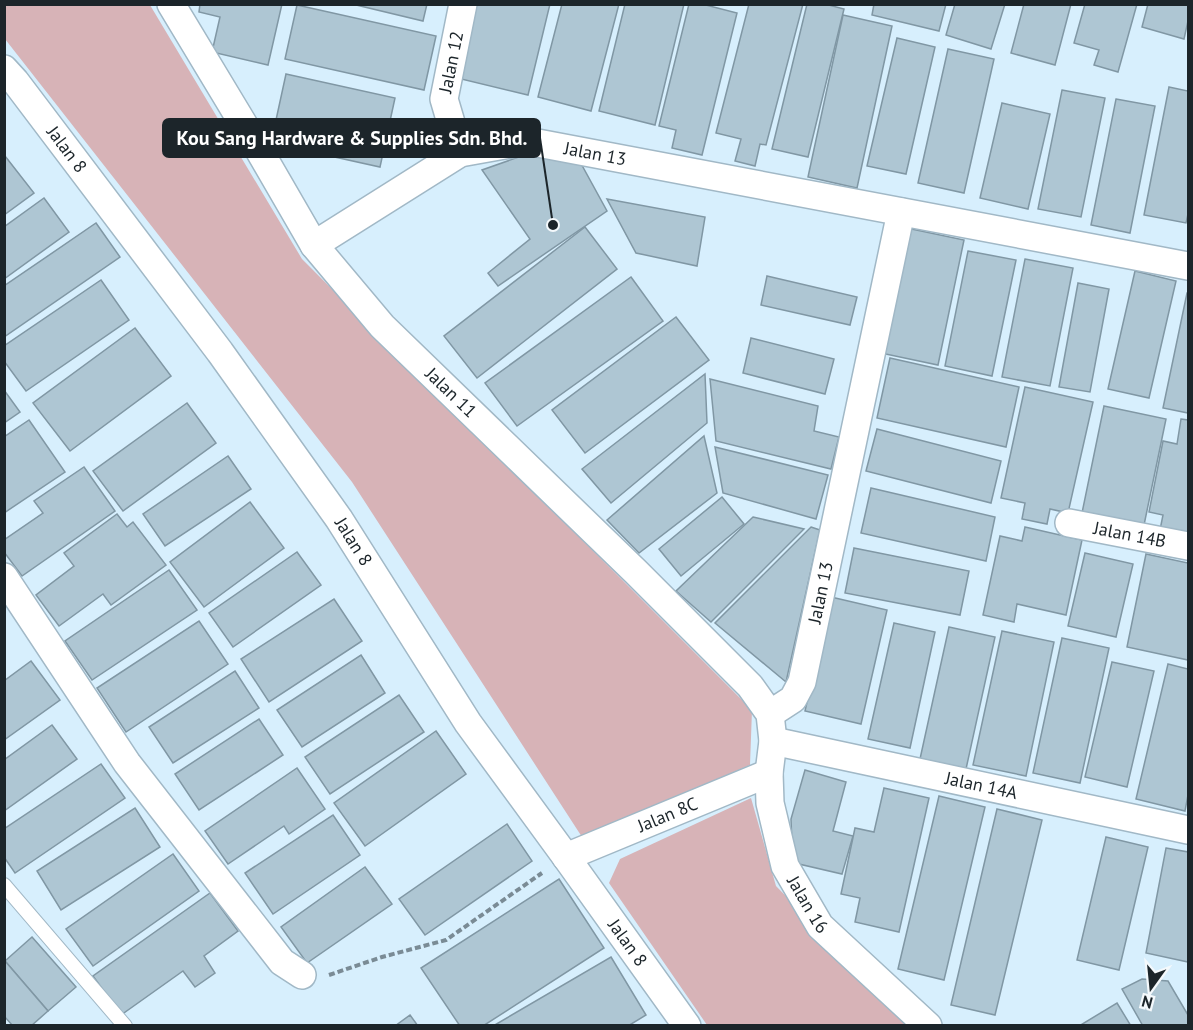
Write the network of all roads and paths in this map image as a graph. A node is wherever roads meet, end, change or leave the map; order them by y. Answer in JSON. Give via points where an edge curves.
{"nodes":[{"id":1,"x":171,"y":4,"type":"edge"},
{"id":2,"x":463,"y":4,"type":"edge"},
{"id":3,"x":4,"y":69,"type":"edge"},
{"id":4,"x":460,"y":153,"type":"junction"},
{"id":5,"x":901,"y":212,"type":"junction"},
{"id":6,"x":314,"y":244,"type":"junction"},
{"id":7,"x":1188,"y":266,"type":"edge"},
{"id":8,"x":1069,"y":523,"type":"dead end"},
{"id":9,"x":1188,"y":546,"type":"edge"},
{"id":10,"x":4,"y":577,"type":"edge"},
{"id":11,"x":770,"y":714,"type":"junction"},
{"id":12,"x":773,"y":741,"type":"junction"},
{"id":13,"x":769,"y":773,"type":"junction"},
{"id":14,"x":1188,"y":830,"type":"edge"},
{"id":15,"x":566,"y":857,"type":"junction"},
{"id":16,"x":4,"y":885,"type":"edge"},
{"id":17,"x":302,"y":975,"type":"joint"},
{"id":18,"x":125,"y":1026,"type":"edge"},
{"id":19,"x":687,"y":1026,"type":"edge"},
{"id":20,"x":928,"y":1026,"type":"edge"}],
"edges":[{"from":1,"to":6,"type":"street","name":"Jalan 11"},
{"from":2,"to":4,"type":"street","name":"Jalan 12","via":[[444,99]]},
{"from":3,"to":15,"type":"street","name":"Jalan 8","via":[[220,352],[339,519],[468,723]]},
{"from":4,"to":5,"type":"street","name":"Jalan 13","via":[[527,141]]},
{"from":4,"to":6,"type":"street","name":"Jalan 13"},
{"from":5,"to":7,"type":"street","name":"Jalan 13"},
{"from":5,"to":11,"type":"street","name":"Jalan 13","via":[[802,682],[793,699]]},
{"from":6,"to":11,"type":"street","name":"Jalan 11","via":[[382,326],[750,686]]},
{"from":8,"to":9,"type":"street","name":"Jalan 14B"},
{"from":10,"to":17,"type":"street","via":[[127,763],[282,962]]},
{"from":11,"to":12,"type":"street","name":"Jalan 11"},
{"from":12,"to":13,"type":"street","name":"Jalan 16"},
{"from":12,"to":14,"type":"street","name":"Jalan 14A"},
{"from":13,"to":15,"type":"street","name":"Jalan 8C"},
{"from":13,"to":20,"type":"street","name":"Jalan 16","via":[[770,803],[785,866],[820,926]]},
{"from":15,"to":17,"type":"path","via":[[446,940],[323,976]]},
{"from":15,"to":19,"type":"street","name":"Jalan 8"},
{"from":16,"to":18,"type":"lane"}]}
